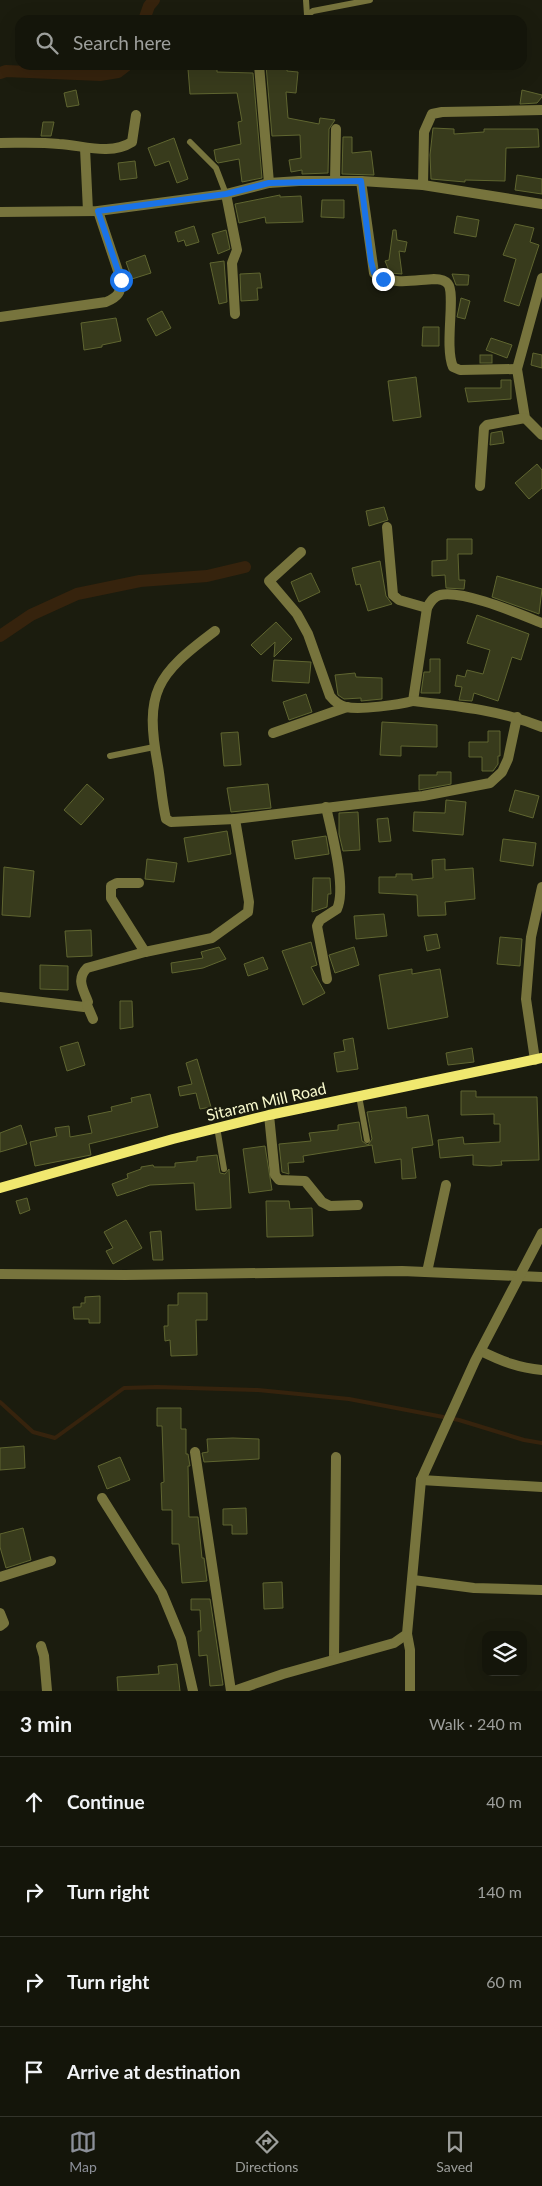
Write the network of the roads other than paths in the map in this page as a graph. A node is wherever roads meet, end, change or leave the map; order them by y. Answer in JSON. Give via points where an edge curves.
{"nodes":[{"id":1,"x":306,"y":0,"type":"edge"},
{"id":2,"x":370,"y":0,"type":"edge"},
{"id":3,"x":306,"y":15,"type":"edge"},
{"id":4,"x":310,"y":15,"type":"edge"},
{"id":5,"x":259,"y":70,"type":"edge"},
{"id":6,"x":542,"y":110,"type":"edge"},
{"id":7,"x":136,"y":115,"type":"dead end"},
{"id":8,"x":336,"y":129,"type":"dead end"},
{"id":9,"x":190,"y":142,"type":"dead end"},
{"id":10,"x":0,"y":143,"type":"edge"},
{"id":11,"x":85,"y":148,"type":"junction"},
{"id":12,"x":335,"y":181,"type":"junction"},
{"id":13,"x":361,"y":181,"type":"junction"},
{"id":14,"x":269,"y":183,"type":"junction"},
{"id":15,"x":423,"y":185,"type":"junction"},
{"id":16,"x":226,"y":194,"type":"junction"},
{"id":17,"x":542,"y":204,"type":"edge"},
{"id":18,"x":93,"y":211,"type":"junction"},
{"id":19,"x":0,"y":212,"type":"edge"},
{"id":20,"x":542,"y":278,"type":"edge"},
{"id":21,"x":540,"y":291,"type":"edge"},
{"id":22,"x":235,"y":314,"type":"dead end"},
{"id":23,"x":0,"y":317,"type":"edge"},
{"id":24,"x":517,"y":369,"type":"junction"},
{"id":25,"x":525,"y":418,"type":"junction"},
{"id":26,"x":542,"y":435,"type":"edge"},
{"id":27,"x":480,"y":486,"type":"dead end"},
{"id":28,"x":387,"y":527,"type":"dead end"},
{"id":29,"x":301,"y":552,"type":"dead end"},
{"id":30,"x":427,"y":608,"type":"junction"},
{"id":31,"x":542,"y":623,"type":"edge"},
{"id":32,"x":215,"y":630,"type":"dead end"},
{"id":33,"x":413,"y":701,"type":"junction"},
{"id":34,"x":347,"y":707,"type":"junction"},
{"id":35,"x":517,"y":717,"type":"junction"},
{"id":36,"x":542,"y":727,"type":"edge"},
{"id":37,"x":274,"y":733,"type":"dead end"},
{"id":38,"x":154,"y":747,"type":"junction"},
{"id":39,"x":110,"y":756,"type":"dead end"},
{"id":40,"x":326,"y":807,"type":"junction"},
{"id":41,"x":235,"y":818,"type":"junction"},
{"id":42,"x":139,"y":883,"type":"dead end"},
{"id":43,"x":542,"y":887,"type":"edge"},
{"id":44,"x":146,"y":952,"type":"junction"},
{"id":45,"x":327,"y":979,"type":"dead end"},
{"id":46,"x":0,"y":997,"type":"edge"},
{"id":47,"x":87,"y":1005,"type":"junction"},
{"id":48,"x":93,"y":1019,"type":"dead end"},
{"id":49,"x":539,"y":1059,"type":"edge"},
{"id":50,"x":359,"y":1096,"type":"junction"},
{"id":51,"x":269,"y":1115,"type":"junction"},
{"id":52,"x":217,"y":1128,"type":"junction"},
{"id":53,"x":367,"y":1140,"type":"dead end"},
{"id":54,"x":224,"y":1169,"type":"dead end"},
{"id":55,"x":446,"y":1184,"type":"dead end"},
{"id":56,"x":0,"y":1188,"type":"edge"},
{"id":57,"x":358,"y":1205,"type":"dead end"},
{"id":58,"x":542,"y":1232,"type":"edge"},
{"id":59,"x":427,"y":1272,"type":"junction"},
{"id":60,"x":0,"y":1274,"type":"edge"},
{"id":61,"x":519,"y":1276,"type":"junction"},
{"id":62,"x":542,"y":1277,"type":"edge"},
{"id":63,"x":481,"y":1351,"type":"junction"},
{"id":64,"x":542,"y":1370,"type":"edge"},
{"id":65,"x":195,"y":1452,"type":"dead end"},
{"id":66,"x":336,"y":1457,"type":"dead end"},
{"id":67,"x":421,"y":1480,"type":"junction"},
{"id":68,"x":542,"y":1487,"type":"edge"},
{"id":69,"x":102,"y":1498,"type":"dead end"},
{"id":70,"x":50,"y":1560,"type":"dead end"},
{"id":71,"x":0,"y":1577,"type":"edge"},
{"id":72,"x":413,"y":1580,"type":"junction"},
{"id":73,"x":542,"y":1590,"type":"edge"},
{"id":74,"x":0,"y":1613,"type":"edge"},
{"id":75,"x":0,"y":1626,"type":"edge"},
{"id":76,"x":407,"y":1634,"type":"junction"},
{"id":77,"x":41,"y":1646,"type":"dead end"},
{"id":78,"x":334,"y":1659,"type":"junction"},
{"id":79,"x":47,"y":1691,"type":"edge"},
{"id":80,"x":192,"y":1691,"type":"edge"},
{"id":81,"x":232,"y":1691,"type":"edge"},
{"id":82,"x":410,"y":1691,"type":"edge"}],
"edges":[{"from":1,"to":3,"type":"lane"},
{"from":2,"to":4,"type":"lane","via":[[325,7]]},
{"from":5,"to":14,"type":"street"},
{"from":6,"to":15,"type":"street","via":[[432,114],[424,132]]},
{"from":7,"to":11,"type":"street","via":[[132,142],[115,148]]},
{"from":8,"to":12,"type":"street"},
{"from":9,"to":16,"type":"lane","via":[[216,168]]},
{"from":10,"to":11,"type":"street","via":[[60,144]]},
{"from":11,"to":18,"type":"street"},
{"from":12,"to":13,"type":"street"},
{"from":12,"to":14,"type":"street"},
{"from":13,"to":15,"type":"street"},
{"from":13,"to":24,"type":"street","via":[[374,273],[383,279],[405,282],[434,279],[448,284],[451,293],[448,328],[453,367],[460,370]]},
{"from":14,"to":16,"type":"street"},
{"from":15,"to":17,"type":"street"},
{"from":16,"to":18,"type":"street"},
{"from":16,"to":22,"type":"street","via":[[237,250],[232,263]]},
{"from":18,"to":19,"type":"street"},
{"from":18,"to":23,"type":"street","via":[[121,280],[121,290],[116,298]]},
{"from":20,"to":21,"type":"street"},
{"from":21,"to":24,"type":"street"},
{"from":24,"to":25,"type":"street"},
{"from":25,"to":26,"type":"street"},
{"from":25,"to":27,"type":"street","via":[[484,428]]},
{"from":28,"to":30,"type":"street","via":[[393,594],[399,600]]},
{"from":29,"to":34,"type":"street","via":[[269,581],[297,614],[308,634],[330,696],[337,704]]},
{"from":30,"to":31,"type":"street","via":[[432,599],[440,595],[458,596]]},
{"from":30,"to":33,"type":"street"},
{"from":32,"to":38,"type":"street","via":[[165,676],[154,696],[151,714]]},
{"from":33,"to":34,"type":"street","via":[[398,705]]},
{"from":33,"to":35,"type":"street","via":[[491,710]]},
{"from":34,"to":37,"type":"street"},
{"from":35,"to":36,"type":"street"},
{"from":35,"to":40,"type":"street","via":[[508,759],[502,772],[490,783],[423,796]]},
{"from":38,"to":39,"type":"lane"},
{"from":38,"to":41,"type":"street","via":[[166,819],[171,822]]},
{"from":40,"to":41,"type":"street"},
{"from":40,"to":45,"type":"street","via":[[337,857],[340,898],[337,909],[320,920],[317,926]]},
{"from":41,"to":44,"type":"street","via":[[248,912],[212,938]]},
{"from":42,"to":44,"type":"street","via":[[117,883],[109,892]]},
{"from":43,"to":49,"type":"street","via":[[531,937],[526,999]]},
{"from":44,"to":47,"type":"street","via":[[87,968],[80,981]]},
{"from":46,"to":47,"type":"street"},
{"from":47,"to":48,"type":"street"},
{"from":49,"to":50,"type":"main road","name":"Sitaram Mill Road"},
{"from":50,"to":51,"type":"main road","name":"Sitaram Mill Road"},
{"from":50,"to":53,"type":"lane"},
{"from":51,"to":52,"type":"main road","name":"Sitaram Mill Road"},
{"from":51,"to":57,"type":"street","via":[[275,1175],[279,1180],[305,1181],[322,1202],[330,1206]]},
{"from":52,"to":54,"type":"lane"},
{"from":52,"to":56,"type":"main road","name":"Sitaram Mill Road"},
{"from":55,"to":59,"type":"street"},
{"from":58,"to":61,"type":"street"},
{"from":59,"to":60,"type":"street"},
{"from":59,"to":61,"type":"street"},
{"from":61,"to":62,"type":"street"},
{"from":61,"to":63,"type":"street"},
{"from":63,"to":64,"type":"street","via":[[501,1362]]},
{"from":63,"to":67,"type":"street"},
{"from":65,"to":81,"type":"street"},
{"from":66,"to":78,"type":"street"},
{"from":67,"to":68,"type":"street"},
{"from":67,"to":72,"type":"street"},
{"from":69,"to":80,"type":"street","via":[[162,1593],[180,1639]]},
{"from":70,"to":71,"type":"street"},
{"from":72,"to":73,"type":"street","via":[[474,1588]]},
{"from":72,"to":76,"type":"street"},
{"from":74,"to":75,"type":"street","via":[[4,1623]]},
{"from":76,"to":78,"type":"street","via":[[394,1643]]},
{"from":76,"to":82,"type":"street"},
{"from":77,"to":79,"type":"street"},
{"from":78,"to":81,"type":"street"}]}
